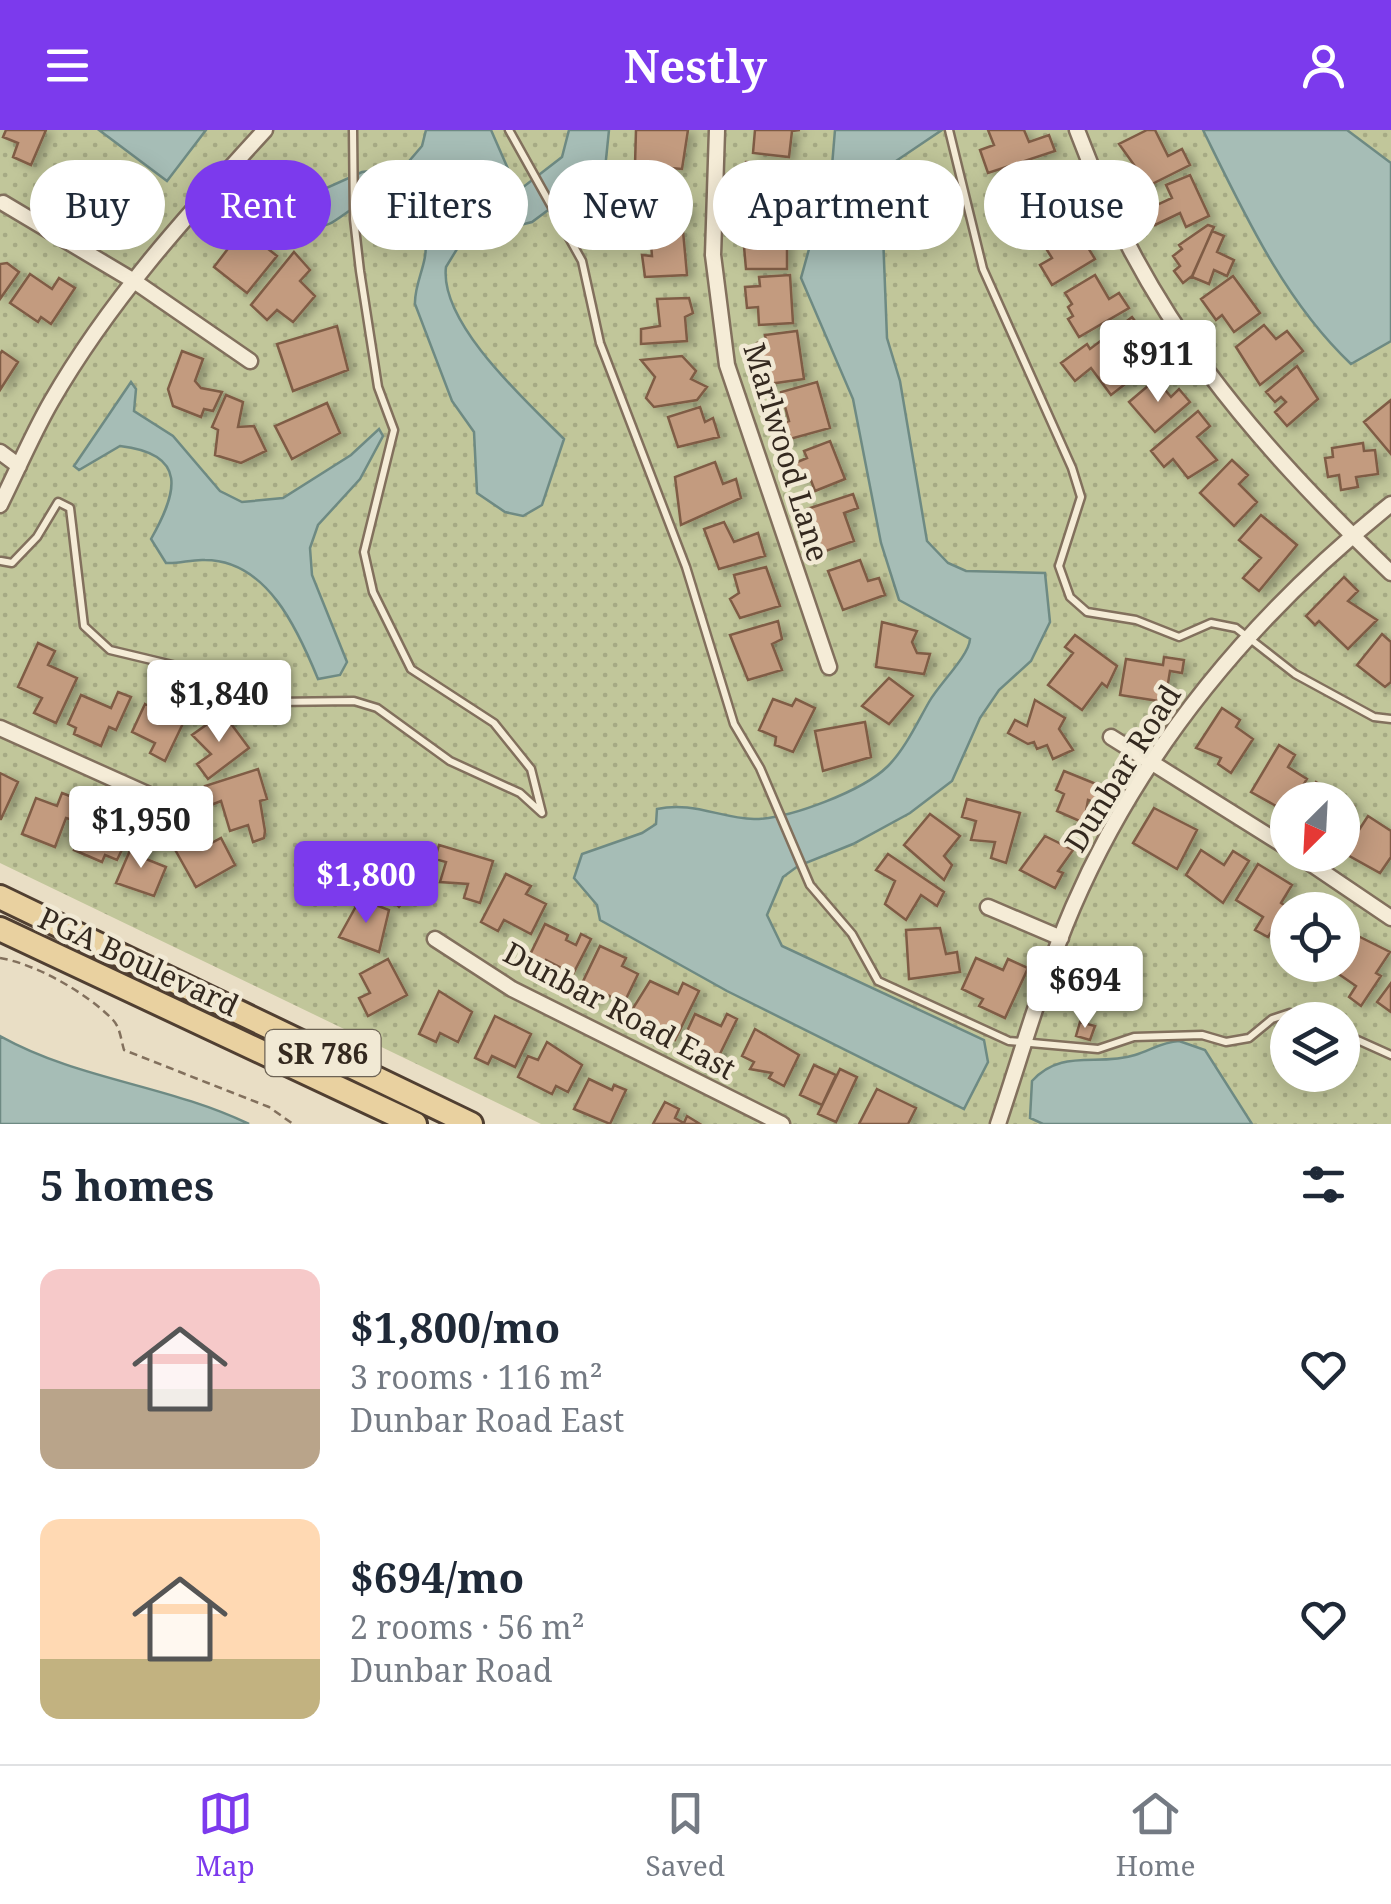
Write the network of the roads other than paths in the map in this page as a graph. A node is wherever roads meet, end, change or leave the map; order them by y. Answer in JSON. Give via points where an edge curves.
{"nodes":[{"id":1,"x":265,"y":130,"type":"edge"},
{"id":2,"x":354,"y":130,"type":"edge"},
{"id":3,"x":509,"y":130,"type":"edge"},
{"id":4,"x":717,"y":130,"type":"edge"},
{"id":5,"x":949,"y":130,"type":"edge"},
{"id":6,"x":1076,"y":130,"type":"edge"},
{"id":7,"x":3,"y":204,"type":"dead end"},
{"id":8,"x":134,"y":280,"type":"junction"},
{"id":9,"x":250,"y":362,"type":"dead end"},
{"id":10,"x":0,"y":452,"type":"edge"},
{"id":11,"x":19,"y":466,"type":"junction"},
{"id":12,"x":1391,"y":504,"type":"edge"},
{"id":13,"x":0,"y":505,"type":"edge"},
{"id":14,"x":1353,"y":536,"type":"junction"},
{"id":15,"x":1,"y":561,"type":"edge"},
{"id":16,"x":1391,"y":573,"type":"edge"},
{"id":17,"x":1246,"y":636,"type":"junction"},
{"id":18,"x":829,"y":667,"type":"dead end"},
{"id":19,"x":1391,"y":718,"type":"edge"},
{"id":20,"x":0,"y":728,"type":"edge"},
{"id":21,"x":1111,"y":738,"type":"dead end"},
{"id":22,"x":1150,"y":762,"type":"junction"},
{"id":23,"x":158,"y":800,"type":"dead end"},
{"id":24,"x":1270,"y":837,"type":"edge"},
{"id":25,"x":1323,"y":872,"type":"edge"},
{"id":26,"x":0,"y":897,"type":"edge"},
{"id":27,"x":988,"y":907,"type":"dead end"},
{"id":28,"x":1391,"y":918,"type":"edge"},
{"id":29,"x":0,"y":929,"type":"edge"},
{"id":30,"x":1060,"y":938,"type":"junction"},
{"id":31,"x":435,"y":939,"type":"dead end"},
{"id":32,"x":1270,"y":1020,"type":"edge"},
{"id":33,"x":1025,"y":1041,"type":"junction"},
{"id":34,"x":1360,"y":1041,"type":"edge"},
{"id":35,"x":1391,"y":1055,"type":"edge"},
{"id":36,"x":415,"y":1124,"type":"edge"},
{"id":37,"x":471,"y":1124,"type":"edge"},
{"id":38,"x":782,"y":1124,"type":"edge"},
{"id":39,"x":998,"y":1124,"type":"edge"}],
"edges":[{"from":1,"to":8,"type":"street"},
{"from":2,"to":15,"type":"lane","via":[[354,219],[378,386],[394,430],[364,552],[373,592],[412,669],[494,723],[531,769],[542,812],[520,793],[450,761],[378,708],[354,701],[274,702],[210,674],[110,650],[84,626],[70,508],[58,502],[21,557]]},
{"from":3,"to":33,"type":"lane","via":[[582,260],[600,343],[686,567],[734,724],[780,810],[806,877],[852,934],[878,981],[1009,1041]]},
{"from":4,"to":18,"type":"street","name":"Marlwood Lane","via":[[713,255],[727,365]]},
{"from":5,"to":17,"type":"lane","via":[[983,269],[1081,498],[1058,566],[1070,597],[1087,612],[1136,620],[1179,637],[1211,623]]},
{"from":6,"to":14,"type":"street","via":[[1134,258],[1189,348],[1252,432]]},
{"from":7,"to":8,"type":"street"},
{"from":8,"to":9,"type":"street"},
{"from":8,"to":11,"type":"street","via":[[60,388]]},
{"from":10,"to":11,"type":"street"},
{"from":11,"to":13,"type":"street"},
{"from":12,"to":14,"type":"street","name":"Dunbar Road"},
{"from":14,"to":16,"type":"street"},
{"from":14,"to":17,"type":"street","name":"Dunbar Road"},
{"from":17,"to":19,"type":"lane","via":[[1295,674],[1374,717]]},
{"from":17,"to":22,"type":"street","name":"Dunbar Road"},
{"from":20,"to":23,"type":"street"},
{"from":21,"to":22,"type":"street"},
{"from":22,"to":24,"type":"street"},
{"from":22,"to":30,"type":"street","name":"Dunbar Road"},
{"from":25,"to":28,"type":"street"},
{"from":26,"to":37,"type":"main road","name":"PGA Boulevard","number":"SR 786"},
{"from":27,"to":30,"type":"street"},
{"from":29,"to":36,"type":"main road","name":"PGA Boulevard","number":"SR 786"},
{"from":30,"to":33,"type":"street","name":"Dunbar Road"},
{"from":31,"to":38,"type":"street","name":"Dunbar Road East","via":[[512,990]]},
{"from":32,"to":33,"type":"lane","via":[[1249,1038],[1226,1042],[1202,1035],[1134,1037],[1098,1048]]},
{"from":33,"to":39,"type":"street","name":"Dunbar Road"},
{"from":34,"to":35,"type":"lane"}]}
